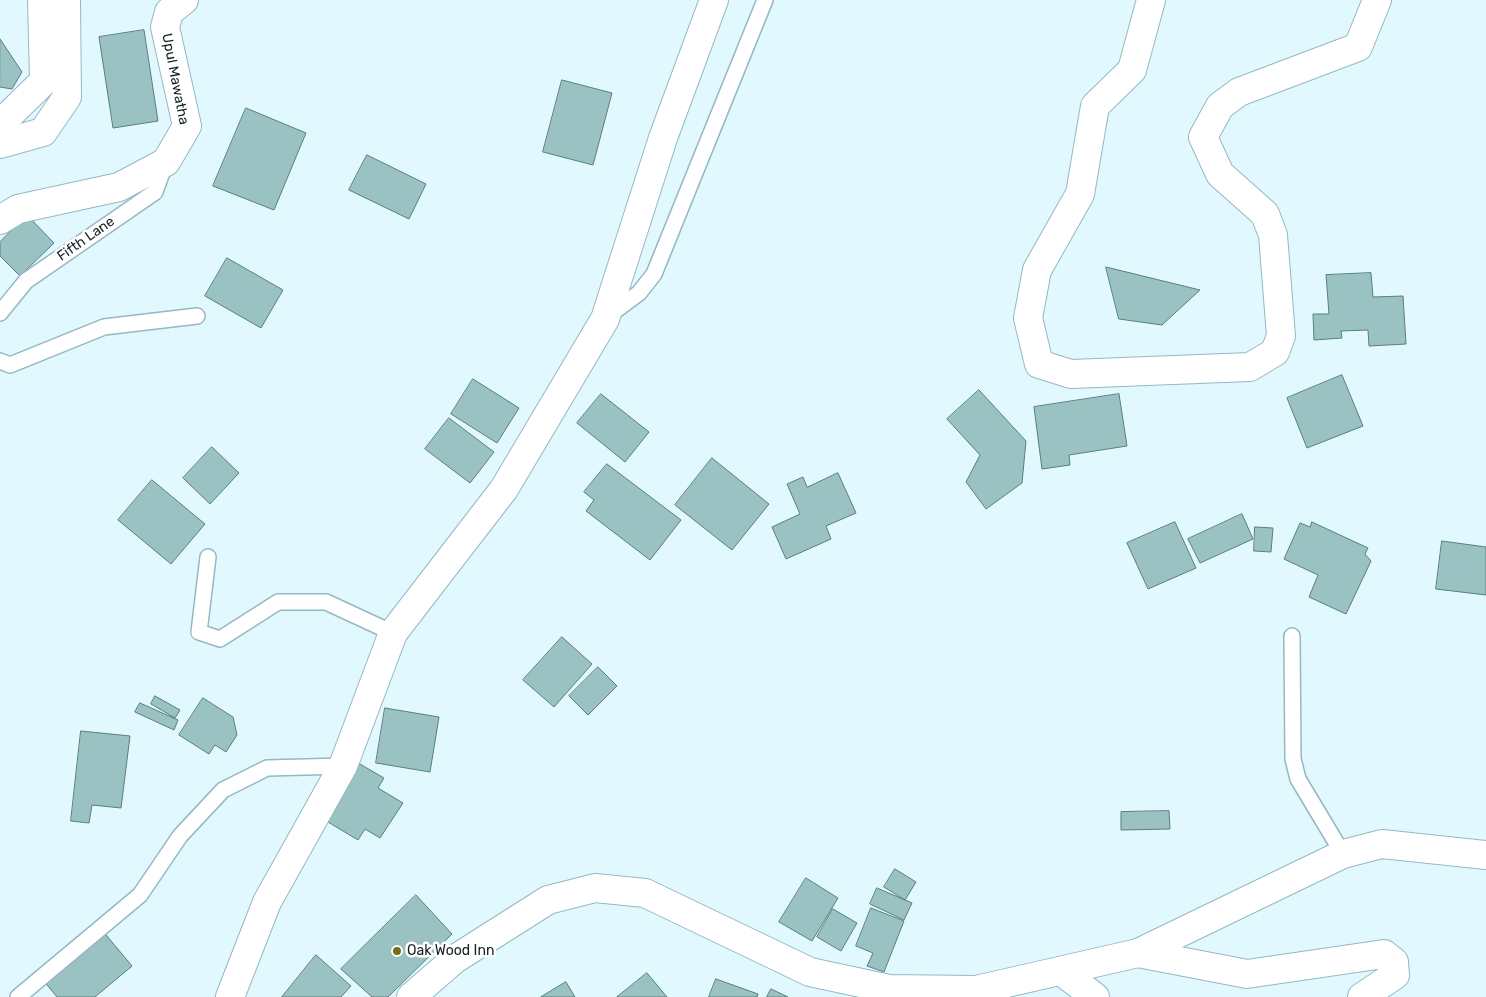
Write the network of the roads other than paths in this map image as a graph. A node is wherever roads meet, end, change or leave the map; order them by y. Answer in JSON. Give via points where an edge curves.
{"nodes":[{"id":1,"x":42,"y":0,"type":"edge"},
{"id":2,"x":66,"y":0,"type":"edge"},
{"id":3,"x":184,"y":0,"type":"edge"},
{"id":4,"x":714,"y":0,"type":"edge"},
{"id":5,"x":765,"y":0,"type":"edge"},
{"id":6,"x":1151,"y":0,"type":"edge"},
{"id":7,"x":1377,"y":0,"type":"edge"},
{"id":8,"x":0,"y":124,"type":"edge"},
{"id":9,"x":0,"y":144,"type":"edge"},
{"id":10,"x":166,"y":162,"type":"junction"},
{"id":11,"x":0,"y":220,"type":"edge"},
{"id":12,"x":0,"y":313,"type":"edge"},
{"id":13,"x":197,"y":316,"type":"dead end"},
{"id":14,"x":605,"y":319,"type":"junction"},
{"id":15,"x":0,"y":361,"type":"edge"},
{"id":16,"x":208,"y":557,"type":"dead end"},
{"id":17,"x":393,"y":633,"type":"junction"},
{"id":18,"x":1292,"y":636,"type":"dead end"},
{"id":19,"x":343,"y":766,"type":"junction"},
{"id":20,"x":1343,"y":854,"type":"junction"},
{"id":21,"x":1486,"y":855,"type":"edge"},
{"id":22,"x":1138,"y":953,"type":"junction"},
{"id":23,"x":1061,"y":971,"type":"junction"},
{"id":24,"x":865,"y":991,"type":"edge"},
{"id":25,"x":18,"y":997,"type":"edge"},
{"id":26,"x":230,"y":997,"type":"edge"},
{"id":27,"x":411,"y":997,"type":"edge"},
{"id":28,"x":1095,"y":997,"type":"edge"},
{"id":29,"x":1362,"y":997,"type":"edge"}],
"edges":[{"from":1,"to":8,"type":"street","via":[[44,81]]},
{"from":2,"to":9,"type":"street","via":[[67,97],[43,132]]},
{"from":3,"to":10,"type":"street","name":"Upul Mawatha","via":[[169,12],[165,27],[187,126]]},
{"from":4,"to":14,"type":"street","via":[[663,138]]},
{"from":5,"to":14,"type":"lane","via":[[654,274],[639,293]]},
{"from":6,"to":7,"type":"street","via":[[1132,70],[1095,106],[1080,194],[1037,270],[1028,318],[1039,364],[1071,374],[1250,367],[1274,352],[1281,336],[1273,236],[1265,214],[1220,174],[1203,137],[1220,106],[1239,92],[1358,47]]},
{"from":10,"to":11,"type":"street","via":[[119,186],[18,209]]},
{"from":10,"to":12,"type":"lane","name":"Fifth Lane","via":[[155,192],[26,281]]},
{"from":13,"to":15,"type":"lane","via":[[104,327],[10,365]]},
{"from":14,"to":17,"type":"street","via":[[504,489]]},
{"from":16,"to":17,"type":"lane","via":[[199,632],[220,639],[278,602],[326,602]]},
{"from":17,"to":19,"type":"street"},
{"from":18,"to":20,"type":"lane","via":[[1293,759],[1298,779]]},
{"from":19,"to":25,"type":"lane","via":[[266,768],[223,790],[180,836],[140,895]]},
{"from":19,"to":26,"type":"street","via":[[267,902]]},
{"from":20,"to":21,"type":"street","via":[[1382,844]]},
{"from":20,"to":22,"type":"street"},
{"from":22,"to":23,"type":"street"},
{"from":22,"to":29,"type":"street","via":[[1247,974],[1384,954],[1394,962],[1395,975]]},
{"from":23,"to":24,"type":"street","via":[[976,990]]},
{"from":23,"to":28,"type":"street"},
{"from":24,"to":27,"type":"street","via":[[810,972],[645,893],[595,888],[548,900],[455,958]]}]}
